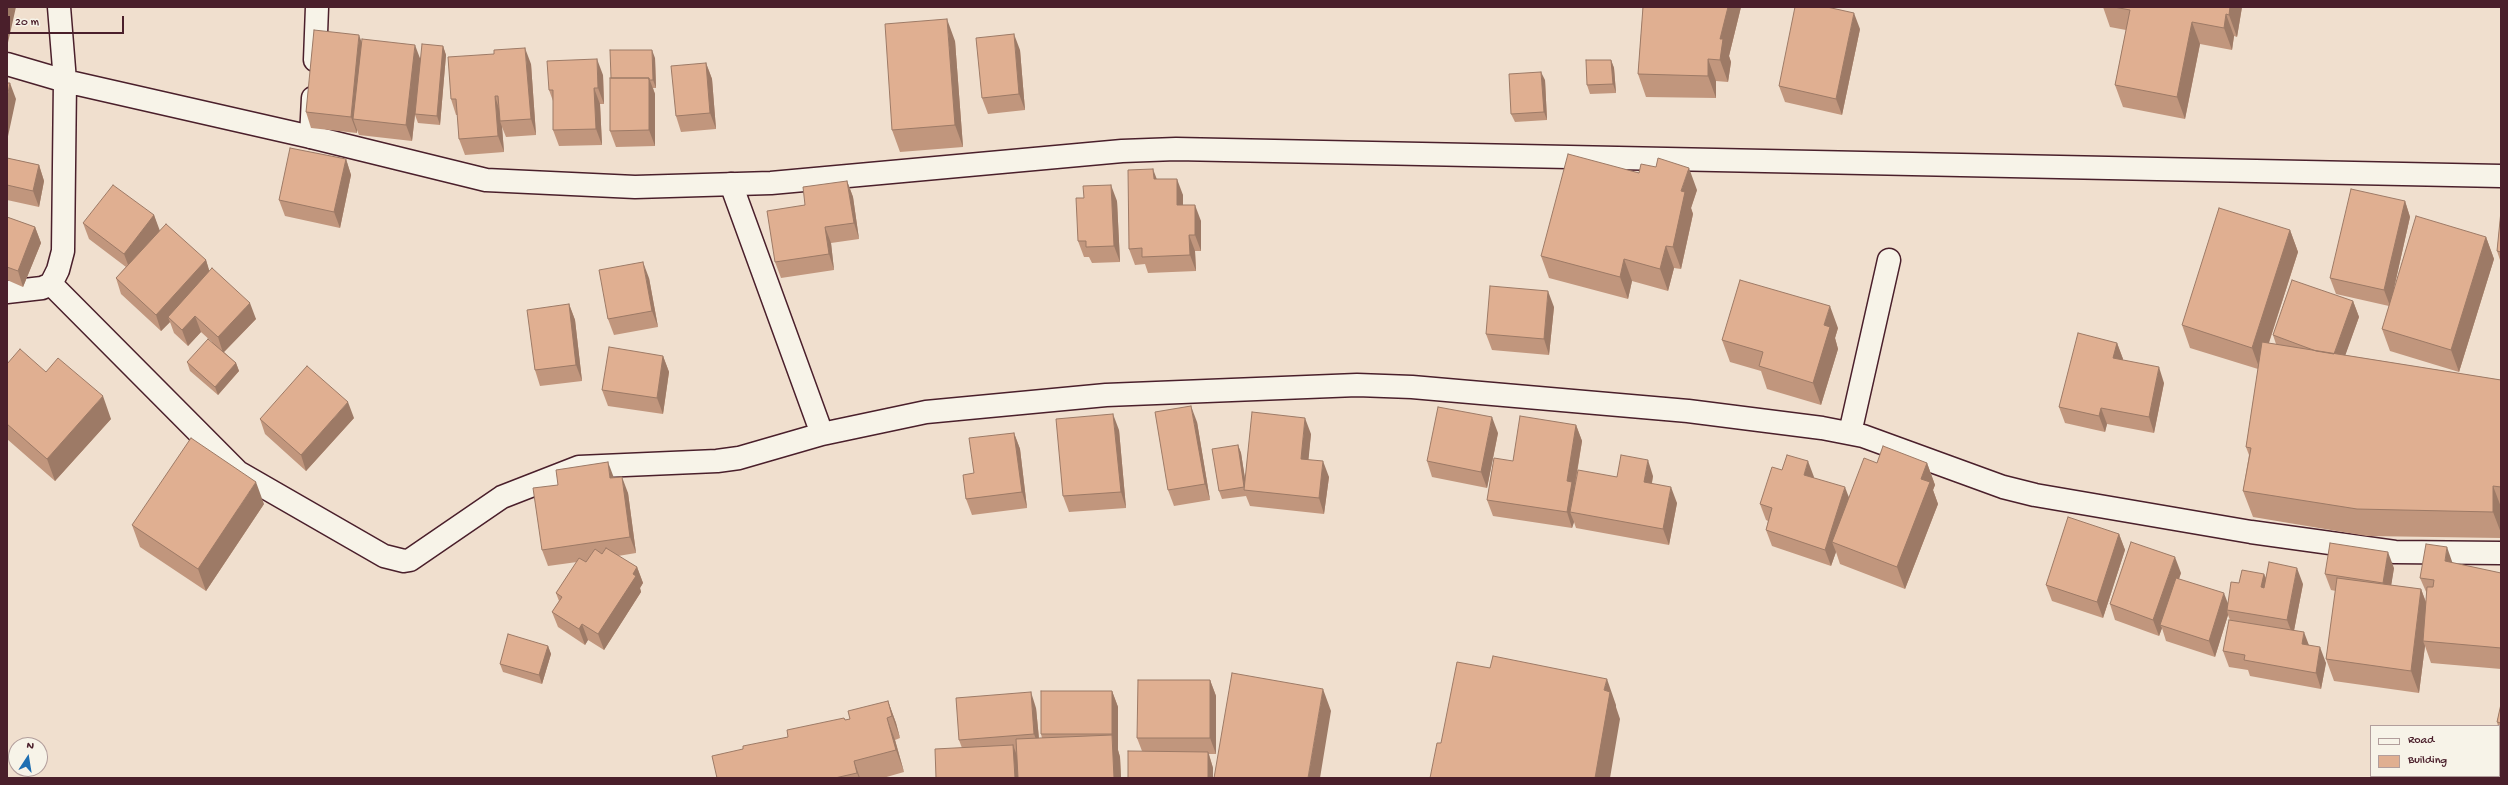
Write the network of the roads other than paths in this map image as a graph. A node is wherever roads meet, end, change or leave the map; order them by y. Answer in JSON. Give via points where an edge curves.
{"nodes":[{"id":1,"x":59,"y":7,"type":"edge"},
{"id":2,"x":318,"y":7,"type":"edge"},
{"id":3,"x":7,"y":64,"type":"edge"},
{"id":4,"x":64,"y":81,"type":"junction"},
{"id":5,"x":311,"y":137,"type":"junction"},
{"id":6,"x":2501,"y":176,"type":"edge"},
{"id":7,"x":731,"y":184,"type":"junction"},
{"id":8,"x":1889,"y":260,"type":"dead end"},
{"id":9,"x":51,"y":284,"type":"junction"},
{"id":10,"x":7,"y":292,"type":"edge"},
{"id":11,"x":1850,"y":433,"type":"junction"},
{"id":12,"x":822,"y":434,"type":"junction"},
{"id":13,"x":2501,"y":553,"type":"edge"}],
"edges":[{"from":1,"to":4,"type":"street"},
{"from":2,"to":5,"type":"street"},
{"from":3,"to":4,"type":"street"},
{"from":4,"to":5,"type":"street"},
{"from":4,"to":9,"type":"street","via":[[63,251]]},
{"from":5,"to":7,"type":"street","via":[[486,180],[636,187]]},
{"from":6,"to":7,"type":"street","via":[[1176,149],[1114,152],[771,183]]},
{"from":7,"to":12,"type":"street"},
{"from":8,"to":11,"type":"street"},
{"from":9,"to":10,"type":"street","via":[[42,288]]},
{"from":9,"to":12,"type":"street","via":[[238,472],[393,559],[410,560],[502,496],[579,467],[717,461],[738,458]]},
{"from":11,"to":12,"type":"street","via":[[1688,411],[1412,387],[1357,385],[1106,394],[926,412]]},
{"from":11,"to":13,"type":"street","via":[[1889,444],[2003,487],[2035,494],[2251,532],[2388,551]]}]}
